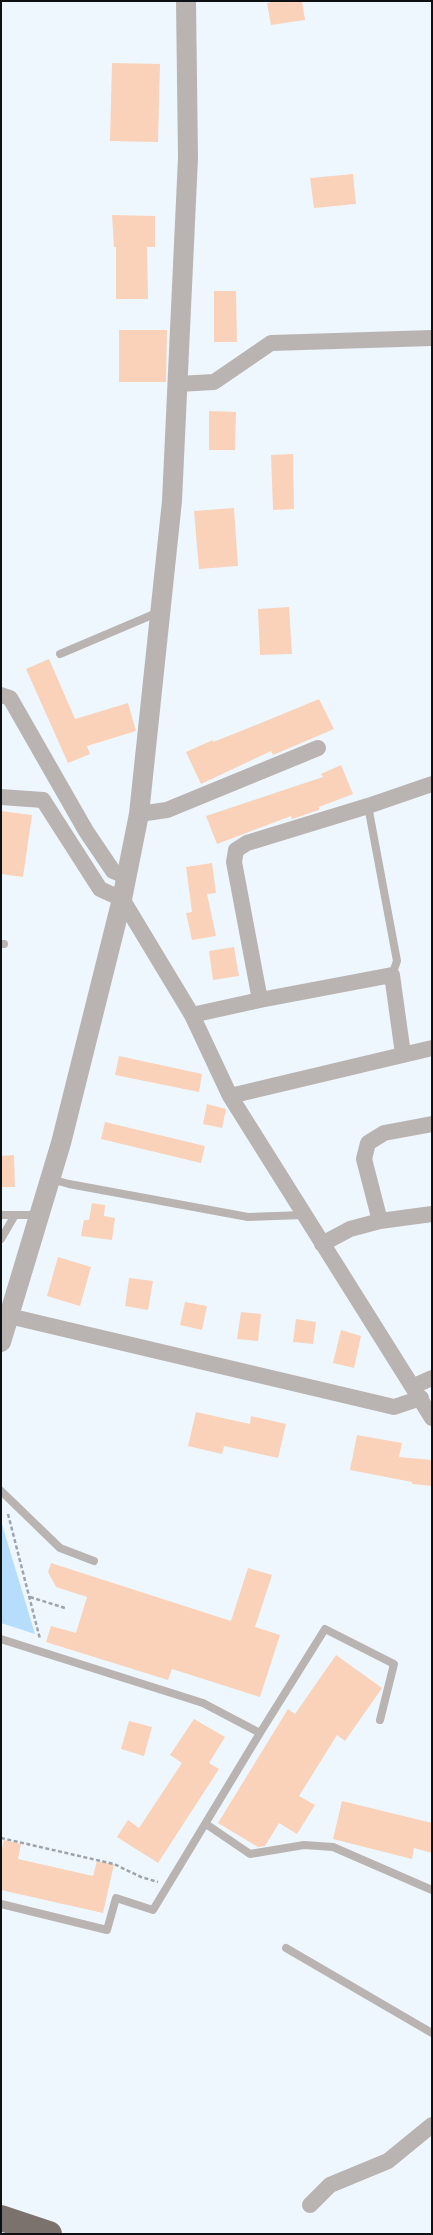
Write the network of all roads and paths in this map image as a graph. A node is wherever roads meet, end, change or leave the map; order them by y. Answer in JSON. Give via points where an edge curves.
{"nodes":[{"id":1,"x":186,"y":1,"type":"edge"},
{"id":2,"x":432,"y":338,"type":"edge"},
{"id":3,"x":178,"y":384,"type":"junction"},
{"id":4,"x":161,"y":611,"type":"junction"},
{"id":5,"x":60,"y":654,"type":"dead end"},
{"id":6,"x":1,"y":695,"type":"edge"},
{"id":7,"x":318,"y":748,"type":"dead end"},
{"id":8,"x":432,"y":784,"type":"edge"},
{"id":9,"x":1,"y":797,"type":"edge"},
{"id":10,"x":368,"y":806,"type":"junction"},
{"id":11,"x":139,"y":814,"type":"junction"},
{"id":12,"x":127,"y":876,"type":"junction"},
{"id":13,"x":122,"y":899,"type":"junction"},
{"id":14,"x":392,"y":975,"type":"junction"},
{"id":15,"x":260,"y":1000,"type":"junction"},
{"id":16,"x":192,"y":1015,"type":"junction"},
{"id":17,"x":432,"y":1048,"type":"edge"},
{"id":18,"x":403,"y":1054,"type":"junction"},
{"id":19,"x":230,"y":1096,"type":"junction"},
{"id":20,"x":432,"y":1124,"type":"edge"},
{"id":21,"x":51,"y":1179,"type":"junction"},
{"id":22,"x":432,"y":1214,"type":"edge"},
{"id":23,"x":1,"y":1215,"type":"edge"},
{"id":24,"x":15,"y":1215,"type":"junction"},
{"id":25,"x":40,"y":1215,"type":"junction"},
{"id":26,"x":303,"y":1215,"type":"junction"},
{"id":27,"x":380,"y":1221,"type":"junction"},
{"id":28,"x":1,"y":1239,"type":"edge"},
{"id":29,"x":322,"y":1244,"type":"junction"},
{"id":30,"x":7,"y":1310,"type":"edge"},
{"id":31,"x":1,"y":1342,"type":"edge"},
{"id":32,"x":432,"y":1378,"type":"edge"},
{"id":33,"x":417,"y":1392,"type":"junction"},
{"id":34,"x":432,"y":1418,"type":"edge"},
{"id":35,"x":2,"y":1492,"type":"edge"},
{"id":36,"x":94,"y":1561,"type":"dead end"},
{"id":37,"x":30,"y":1597,"type":"junction"},
{"id":38,"x":65,"y":1608,"type":"dead end"},
{"id":39,"x":1,"y":1639,"type":"edge"},
{"id":40,"x":44,"y":1653,"type":"junction"},
{"id":41,"x":380,"y":1720,"type":"dead end"},
{"id":42,"x":260,"y":1734,"type":"junction"},
{"id":43,"x":206,"y":1824,"type":"junction"},
{"id":44,"x":1,"y":1838,"type":"edge"},
{"id":45,"x":168,"y":1885,"type":"junction"},
{"id":46,"x":432,"y":1890,"type":"edge"},
{"id":47,"x":1,"y":1904,"type":"edge"},
{"id":48,"x":286,"y":1948,"type":"dead end"},
{"id":49,"x":432,"y":2033,"type":"edge"},
{"id":50,"x":432,"y":2125,"type":"edge"},
{"id":51,"x":310,"y":2205,"type":"dead end"},
{"id":52,"x":1,"y":2218,"type":"edge"},
{"id":53,"x":49,"y":2234,"type":"edge"}],
"edges":[{"from":1,"to":3,"type":"street","via":[[188,158]]},
{"from":2,"to":3,"type":"street","via":[[271,343],[214,382]]},
{"from":3,"to":4,"type":"street","via":[[172,500]]},
{"from":4,"to":5,"type":"lane"},
{"from":4,"to":11,"type":"street"},
{"from":6,"to":12,"type":"street","via":[[10,698],[86,831],[113,871]]},
{"from":7,"to":11,"type":"street","via":[[167,810]]},
{"from":8,"to":10,"type":"street"},
{"from":9,"to":13,"type":"street","via":[[43,800],[100,889]]},
{"from":10,"to":14,"type":"lane","via":[[397,961]]},
{"from":10,"to":15,"type":"street","via":[[247,843],[236,850],[234,862]]},
{"from":11,"to":12,"type":"street"},
{"from":12,"to":13,"type":"street"},
{"from":13,"to":16,"type":"street"},
{"from":13,"to":21,"type":"street"},
{"from":14,"to":15,"type":"street"},
{"from":14,"to":18,"type":"street"},
{"from":15,"to":16,"type":"street"},
{"from":16,"to":19,"type":"street"},
{"from":17,"to":18,"type":"street"},
{"from":18,"to":19,"type":"street"},
{"from":19,"to":26,"type":"street"},
{"from":20,"to":27,"type":"street","via":[[384,1133],[368,1143],[364,1159]]},
{"from":21,"to":25,"type":"street"},
{"from":21,"to":26,"type":"lane","via":[[248,1217]]},
{"from":22,"to":27,"type":"street"},
{"from":23,"to":24,"type":"lane"},
{"from":24,"to":25,"type":"lane"},
{"from":24,"to":28,"type":"lane"},
{"from":25,"to":30,"type":"street"},
{"from":26,"to":29,"type":"street"},
{"from":27,"to":29,"type":"street","via":[[350,1229]]},
{"from":29,"to":33,"type":"street"},
{"from":30,"to":31,"type":"street"},
{"from":30,"to":33,"type":"street","via":[[394,1408]]},
{"from":32,"to":33,"type":"street"},
{"from":33,"to":34,"type":"street"},
{"from":35,"to":36,"type":"lane","via":[[60,1548]]},
{"from":35,"to":37,"type":"path"},
{"from":37,"to":38,"type":"path"},
{"from":37,"to":40,"type":"path"},
{"from":39,"to":40,"type":"lane"},
{"from":40,"to":42,"type":"lane","via":[[203,1703]]},
{"from":41,"to":42,"type":"lane","via":[[394,1664],[325,1629]]},
{"from":42,"to":43,"type":"lane"},
{"from":43,"to":45,"type":"lane"},
{"from":43,"to":46,"type":"lane","via":[[250,1854],[304,1845],[333,1847]]},
{"from":44,"to":45,"type":"path","via":[[114,1864]]},
{"from":45,"to":47,"type":"lane","via":[[153,1910],[116,1898],[106,1930]]},
{"from":48,"to":49,"type":"lane"},
{"from":50,"to":51,"type":"street","via":[[388,2160],[330,2184]]},
{"from":52,"to":53,"type":"highway"}]}
